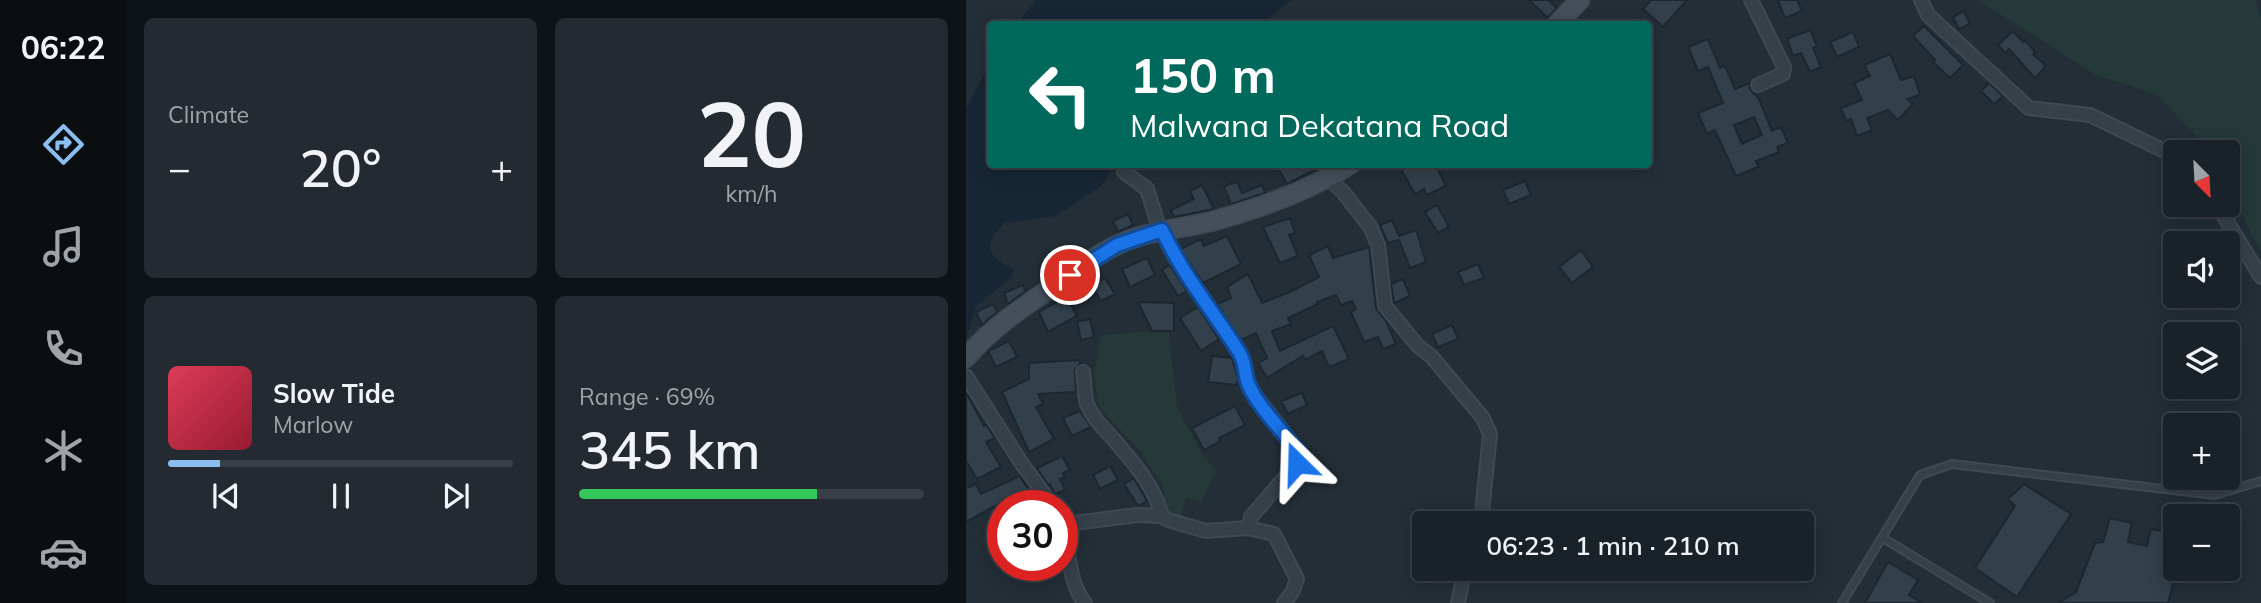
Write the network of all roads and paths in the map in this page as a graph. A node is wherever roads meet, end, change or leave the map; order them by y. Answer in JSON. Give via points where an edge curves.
{"nodes":[{"id":1,"x":1580,"y":0,"type":"edge"},
{"id":2,"x":1751,"y":0,"type":"edge"},
{"id":3,"x":1921,"y":0,"type":"edge"},
{"id":4,"x":1560,"y":21,"type":"edge"},
{"id":5,"x":1758,"y":85,"type":"dead end"},
{"id":6,"x":2163,"y":150,"type":"edge"},
{"id":7,"x":1345,"y":168,"type":"edge"},
{"id":8,"x":1124,"y":172,"type":"dead end"},
{"id":9,"x":1328,"y":178,"type":"junction"},
{"id":10,"x":2224,"y":217,"type":"edge"},
{"id":11,"x":1162,"y":230,"type":"junction"},
{"id":12,"x":2261,"y":277,"type":"edge"},
{"id":13,"x":966,"y":358,"type":"edge"},
{"id":14,"x":1083,"y":372,"type":"dead end"},
{"id":15,"x":966,"y":376,"type":"edge"},
{"id":16,"x":2261,"y":481,"type":"edge"},
{"id":17,"x":1041,"y":490,"type":"edge"},
{"id":18,"x":1482,"y":511,"type":"edge"},
{"id":19,"x":1162,"y":516,"type":"junction"},
{"id":20,"x":1078,"y":520,"type":"edge"},
{"id":21,"x":1248,"y":528,"type":"junction"},
{"id":22,"x":1883,"y":538,"type":"junction"},
{"id":23,"x":1074,"y":581,"type":"edge"},
{"id":24,"x":1463,"y":581,"type":"edge"},
{"id":25,"x":1083,"y":603,"type":"edge"},
{"id":26,"x":1284,"y":603,"type":"edge"},
{"id":27,"x":1458,"y":603,"type":"edge"},
{"id":28,"x":1842,"y":603,"type":"edge"},
{"id":29,"x":1990,"y":603,"type":"edge"}],
"edges":[{"from":1,"to":4,"type":"main road"},
{"from":2,"to":5,"type":"street","via":[[1784,67],[1783,74]]},
{"from":3,"to":6,"type":"street","via":[[1928,15],[2029,108],[2090,115]]},
{"from":7,"to":9,"type":"main road"},
{"from":8,"to":11,"type":"street","via":[[1147,189]]},
{"from":9,"to":11,"type":"main road","via":[[1258,207]]},
{"from":9,"to":18,"type":"street","via":[[1371,228],[1378,245],[1385,306],[1483,418],[1490,434]]},
{"from":10,"to":12,"type":"street"},
{"from":11,"to":13,"type":"main road","via":[[1117,245],[1088,263],[993,330]]},
{"from":11,"to":21,"type":"street","via":[[1192,285],[1241,355],[1255,395],[1299,452],[1297,463],[1251,517]]},
{"from":14,"to":19,"type":"street","via":[[1087,403],[1159,502]]},
{"from":15,"to":17,"type":"street"},
{"from":16,"to":22,"type":"lane","via":[[2215,495],[1952,464],[1920,475]]},
{"from":19,"to":20,"type":"street"},
{"from":19,"to":21,"type":"street","via":[[1206,531]]},
{"from":21,"to":26,"type":"street","via":[[1274,534],[1297,579]]},
{"from":22,"to":28,"type":"lane"},
{"from":22,"to":29,"type":"lane"},
{"from":23,"to":25,"type":"street"},
{"from":24,"to":27,"type":"street"}]}
